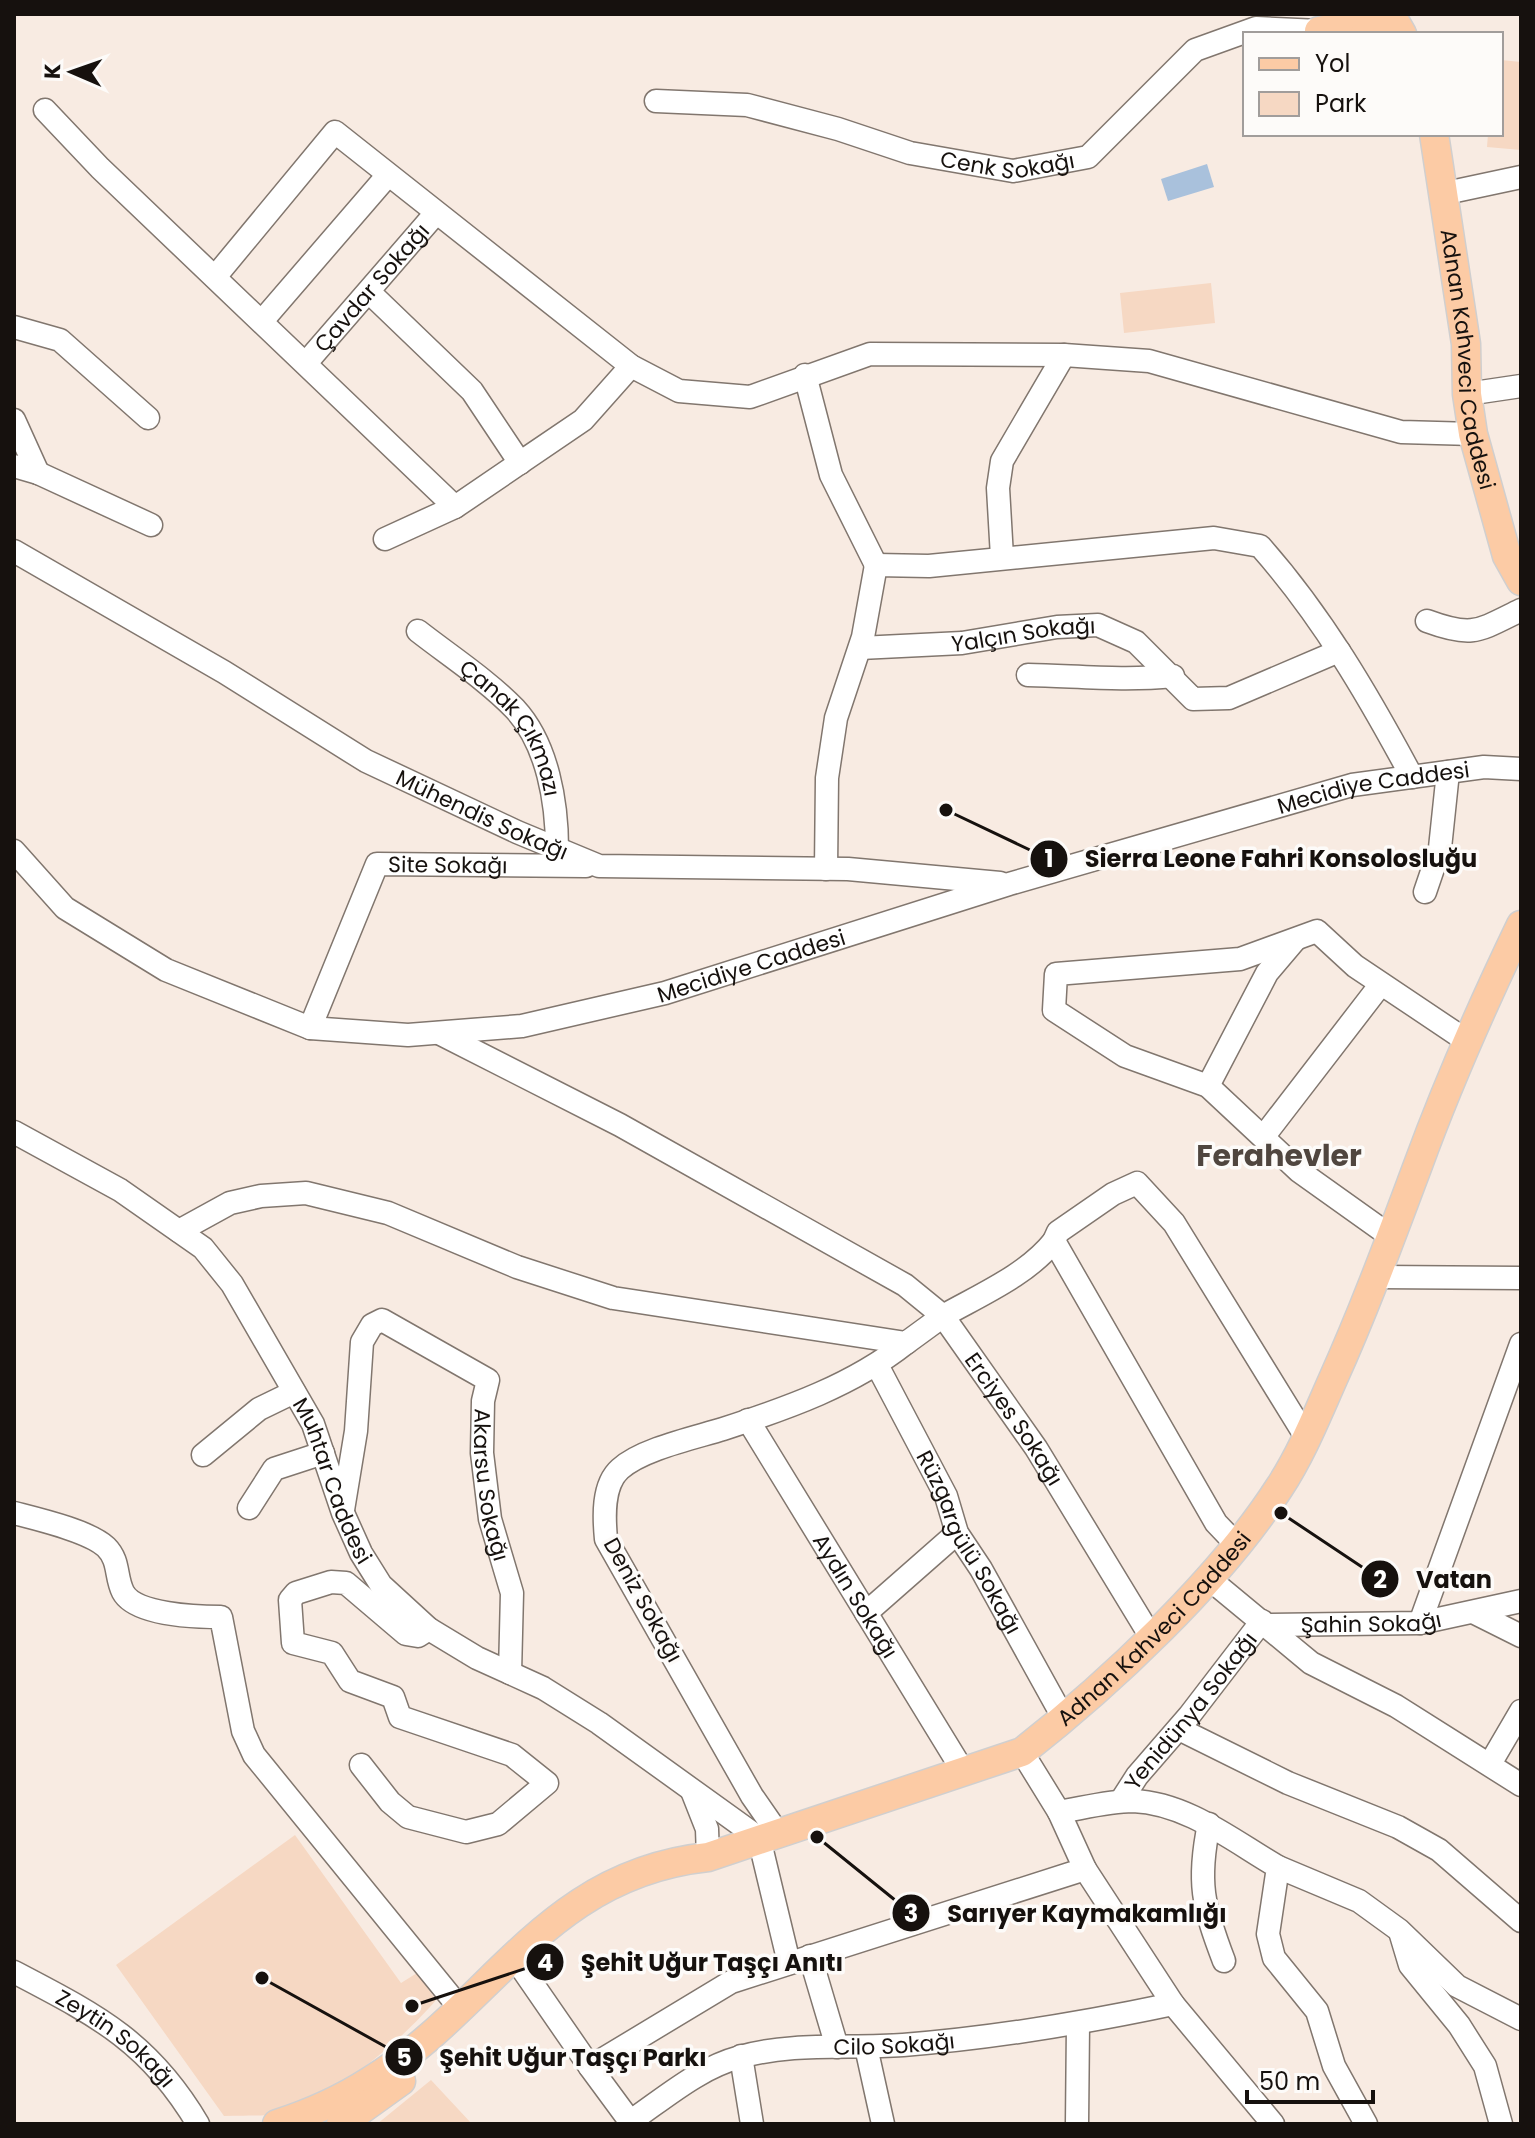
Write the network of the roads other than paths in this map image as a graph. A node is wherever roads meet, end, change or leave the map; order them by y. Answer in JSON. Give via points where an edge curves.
{"nodes":[{"id":1,"x":1250,"y":21,"type":"edge"},
{"id":2,"x":1381,"y":21,"type":"edge"},
{"id":3,"x":1324,"y":32,"type":"edge"},
{"id":4,"x":656,"y":101,"type":"dead end"},
{"id":5,"x":45,"y":110,"type":"dead end"},
{"id":6,"x":1434,"y":136,"type":"edge"},
{"id":7,"x":388,"y":175,"type":"junction"},
{"id":8,"x":1521,"y":177,"type":"edge"},
{"id":9,"x":1446,"y":193,"type":"junction"},
{"id":10,"x":436,"y":213,"type":"junction"},
{"id":11,"x":215,"y":277,"type":"junction"},
{"id":12,"x":369,"y":292,"type":"junction"},
{"id":13,"x":262,"y":321,"type":"junction"},
{"id":14,"x":14,"y":327,"type":"edge"},
{"id":15,"x":1064,"y":355,"type":"junction"},
{"id":16,"x":306,"y":363,"type":"junction"},
{"id":17,"x":631,"y":366,"type":"junction"},
{"id":18,"x":805,"y":375,"type":"junction"},
{"id":19,"x":1521,"y":386,"type":"edge"},
{"id":20,"x":1467,"y":394,"type":"junction"},
{"id":21,"x":148,"y":418,"type":"dead end"},
{"id":22,"x":14,"y":420,"type":"edge"},
{"id":23,"x":1473,"y":434,"type":"junction"},
{"id":24,"x":520,"y":463,"type":"junction"},
{"id":25,"x":14,"y":466,"type":"edge"},
{"id":26,"x":38,"y":473,"type":"junction"},
{"id":27,"x":455,"y":507,"type":"junction"},
{"id":28,"x":151,"y":525,"type":"dead end"},
{"id":29,"x":385,"y":539,"type":"dead end"},
{"id":30,"x":14,"y":551,"type":"edge"},
{"id":31,"x":1002,"y":557,"type":"junction"},
{"id":32,"x":876,"y":565,"type":"junction"},
{"id":33,"x":1521,"y":581,"type":"edge"},
{"id":34,"x":1521,"y":610,"type":"edge"},
{"id":35,"x":1427,"y":621,"type":"dead end"},
{"id":36,"x":418,"y":631,"type":"dead end"},
{"id":37,"x":860,"y":648,"type":"junction"},
{"id":38,"x":1339,"y":651,"type":"junction"},
{"id":39,"x":1028,"y":675,"type":"dead end"},
{"id":40,"x":1173,"y":676,"type":"junction"},
{"id":41,"x":1521,"y":769,"type":"edge"},
{"id":42,"x":1448,"y":772,"type":"junction"},
{"id":43,"x":1412,"y":777,"type":"junction"},
{"id":44,"x":557,"y":849,"type":"junction"},
{"id":45,"x":14,"y":851,"type":"edge"},
{"id":46,"x":599,"y":866,"type":"junction"},
{"id":47,"x":826,"y":869,"type":"junction"},
{"id":48,"x":1009,"y":884,"type":"junction"},
{"id":49,"x":1425,"y":892,"type":"dead end"},
{"id":50,"x":1521,"y":925,"type":"edge"},
{"id":51,"x":1296,"y":939,"type":"junction"},
{"id":52,"x":1381,"y":984,"type":"junction"},
{"id":53,"x":310,"y":1028,"type":"junction"},
{"id":54,"x":438,"y":1032,"type":"junction"},
{"id":55,"x":1467,"y":1041,"type":"junction"},
{"id":56,"x":1208,"y":1086,"type":"junction"},
{"id":57,"x":14,"y":1132,"type":"edge"},
{"id":58,"x":1264,"y":1136,"type":"junction"},
{"id":59,"x":179,"y":1231,"type":"junction"},
{"id":60,"x":1393,"y":1238,"type":"junction"},
{"id":61,"x":1054,"y":1241,"type":"junction"},
{"id":62,"x":1378,"y":1277,"type":"junction"},
{"id":63,"x":1521,"y":1278,"type":"edge"},
{"id":64,"x":943,"y":1316,"type":"junction"},
{"id":65,"x":906,"y":1343,"type":"junction"},
{"id":66,"x":1521,"y":1344,"type":"edge"},
{"id":67,"x":877,"y":1365,"type":"junction"},
{"id":68,"x":294,"y":1392,"type":"junction"},
{"id":69,"x":748,"y":1420,"type":"junction"},
{"id":70,"x":1306,"y":1437,"type":"junction"},
{"id":71,"x":323,"y":1453,"type":"junction"},
{"id":72,"x":203,"y":1455,"type":"dead end"},
{"id":73,"x":249,"y":1508,"type":"dead end"},
{"id":74,"x":14,"y":1513,"type":"edge"},
{"id":75,"x":343,"y":1513,"type":"junction"},
{"id":76,"x":957,"y":1533,"type":"junction"},
{"id":77,"x":1236,"y":1544,"type":"junction"},
{"id":78,"x":1207,"y":1577,"type":"junction"},
{"id":79,"x":1521,"y":1601,"type":"edge"},
{"id":80,"x":866,"y":1613,"type":"junction"},
{"id":81,"x":1475,"y":1613,"type":"junction"},
{"id":82,"x":1264,"y":1623,"type":"junction"},
{"id":83,"x":1420,"y":1623,"type":"junction"},
{"id":84,"x":429,"y":1629,"type":"junction"},
{"id":85,"x":1521,"y":1636,"type":"edge"},
{"id":86,"x":1151,"y":1637,"type":"junction"},
{"id":87,"x":510,"y":1673,"type":"junction"},
{"id":88,"x":1521,"y":1711,"type":"edge"},
{"id":89,"x":1064,"y":1719,"type":"junction"},
{"id":90,"x":1179,"y":1729,"type":"junction"},
{"id":91,"x":1022,"y":1752,"type":"junction"},
{"id":92,"x":1490,"y":1764,"type":"junction"},
{"id":93,"x":361,"y":1765,"type":"dead end"},
{"id":94,"x":963,"y":1771,"type":"junction"},
{"id":95,"x":1521,"y":1785,"type":"edge"},
{"id":96,"x":692,"y":1791,"type":"junction"},
{"id":97,"x":1121,"y":1801,"type":"junction"},
{"id":98,"x":1059,"y":1812,"type":"junction"},
{"id":99,"x":1209,"y":1824,"type":"junction"},
{"id":100,"x":768,"y":1835,"type":"junction"},
{"id":101,"x":708,"y":1857,"type":"junction"},
{"id":102,"x":1278,"y":1867,"type":"junction"},
{"id":103,"x":1085,"y":1869,"type":"junction"},
{"id":104,"x":1521,"y":1921,"type":"edge"},
{"id":105,"x":1399,"y":1930,"type":"junction"},
{"id":106,"x":800,"y":1959,"type":"junction"},
{"id":107,"x":1224,"y":1961,"type":"dead end"},
{"id":108,"x":523,"y":1970,"type":"junction"},
{"id":109,"x":14,"y":1972,"type":"edge"},
{"id":110,"x":1173,"y":2004,"type":"junction"},
{"id":111,"x":459,"y":2007,"type":"junction"},
{"id":112,"x":1521,"y":2019,"type":"edge"},
{"id":113,"x":1078,"y":2024,"type":"junction"},
{"id":114,"x":837,"y":2047,"type":"junction"},
{"id":115,"x":866,"y":2047,"type":"junction"},
{"id":116,"x":741,"y":2056,"type":"junction"},
{"id":117,"x":590,"y":2067,"type":"junction"},
{"id":118,"x":632,"y":2123,"type":"edge"},
{"id":119,"x":198,"y":2124,"type":"edge"},
{"id":120,"x":277,"y":2124,"type":"edge"},
{"id":121,"x":341,"y":2124,"type":"edge"},
{"id":122,"x":752,"y":2124,"type":"edge"},
{"id":123,"x":883,"y":2124,"type":"edge"},
{"id":124,"x":1077,"y":2124,"type":"edge"},
{"id":125,"x":1273,"y":2124,"type":"edge"},
{"id":126,"x":1366,"y":2124,"type":"edge"},
{"id":127,"x":1501,"y":2124,"type":"edge"}],
"edges":[{"from":1,"to":3,"type":"street","name":"Cenk Sokağı"},
{"from":1,"to":4,"type":"street","name":"Cenk Sokağı","via":[[1195,50],[1088,157],[1013,171],[910,153],[747,105]]},
{"from":2,"to":3,"type":"main road"},
{"from":5,"to":11,"type":"street"},
{"from":6,"to":9,"type":"main road","name":"Adnan Kahveci Caddesi"},
{"from":7,"to":10,"type":"street"},
{"from":7,"to":11,"type":"street","via":[[335,132]]},
{"from":7,"to":13,"type":"street"},
{"from":8,"to":9,"type":"street"},
{"from":9,"to":20,"type":"main road","name":"Adnan Kahveci Caddesi","via":[[1466,344]]},
{"from":10,"to":12,"type":"street","name":"Çavdar Sokağı"},
{"from":10,"to":17,"type":"street"},
{"from":11,"to":13,"type":"street"},
{"from":12,"to":16,"type":"street","name":"Çavdar Sokağı"},
{"from":12,"to":24,"type":"street","via":[[472,391]]},
{"from":13,"to":16,"type":"street"},
{"from":14,"to":21,"type":"street","via":[[60,340]]},
{"from":15,"to":18,"type":"street","via":[[870,354]]},
{"from":15,"to":23,"type":"street","via":[[1149,361],[1401,432]]},
{"from":15,"to":31,"type":"street","via":[[1002,461]]},
{"from":16,"to":27,"type":"street"},
{"from":17,"to":18,"type":"street","via":[[679,391],[750,397]]},
{"from":17,"to":24,"type":"street","via":[[583,420]]},
{"from":18,"to":32,"type":"street","via":[[831,475]]},
{"from":19,"to":20,"type":"street"},
{"from":20,"to":23,"type":"main road","name":"Adnan Kahveci Caddesi"},
{"from":22,"to":26,"type":"street"},
{"from":23,"to":33,"type":"main road","name":"Adnan Kahveci Caddesi","via":[[1507,556]]},
{"from":24,"to":27,"type":"street"},
{"from":25,"to":26,"type":"street"},
{"from":26,"to":28,"type":"street"},
{"from":27,"to":29,"type":"street"},
{"from":30,"to":44,"type":"street","name":"Mühendis Sokağı","via":[[366,761]]},
{"from":31,"to":32,"type":"street","via":[[929,566]]},
{"from":31,"to":38,"type":"street","via":[[1214,538],[1260,546]]},
{"from":32,"to":37,"type":"street"},
{"from":34,"to":35,"type":"street","via":[[1461,633]]},
{"from":36,"to":44,"type":"street","name":"Çanak Çıkmazı","via":[[515,710],[533,737],[557,805]]},
{"from":37,"to":40,"type":"street","name":"Yalçın Sokağı","via":[[962,643],[1098,625],[1136,642]]},
{"from":37,"to":47,"type":"street","via":[[831,748]]},
{"from":38,"to":40,"type":"street","name":"Yalçın Sokağı","via":[[1229,698],[1193,699]]},
{"from":38,"to":43,"type":"street"},
{"from":39,"to":40,"type":"street","via":[[1126,681]]},
{"from":41,"to":42,"type":"street","name":"Mecidiye Caddesi"},
{"from":42,"to":43,"type":"street","name":"Mecidiye Caddesi"},
{"from":42,"to":49,"type":"street","via":[[1440,848]]},
{"from":43,"to":48,"type":"street","name":"Mecidiye Caddesi","via":[[1352,785]]},
{"from":44,"to":46,"type":"street","name":"Mühendis Sokağı"},
{"from":45,"to":53,"type":"street","name":"Mecidiye Caddesi","via":[[65,908],[166,970]]},
{"from":46,"to":47,"type":"street","name":"Mühendis Sokağı"},
{"from":46,"to":53,"type":"street","name":"Site Sokağı","via":[[377,864]]},
{"from":47,"to":48,"type":"street","name":"Mühendis Sokağı"},
{"from":48,"to":54,"type":"street","name":"Mecidiye Caddesi","via":[[665,993],[522,1026]]},
{"from":50,"to":55,"type":"main road","name":"Adnan Kahveci Caddesi"},
{"from":51,"to":52,"type":"street","via":[[1317,931]]},
{"from":51,"to":56,"type":"street","via":[[1267,973]]},
{"from":51,"to":56,"type":"street","via":[[1240,959],[1056,974],[1054,1010],[1125,1056]]},
{"from":52,"to":55,"type":"street"},
{"from":52,"to":58,"type":"street"},
{"from":53,"to":54,"type":"street","name":"Mecidiye Caddesi"},
{"from":54,"to":64,"type":"street","name":"Erciyes Sokağı","via":[[620,1125],[905,1285]]},
{"from":55,"to":60,"type":"main road","name":"Adnan Kahveci Caddesi"},
{"from":56,"to":58,"type":"street"},
{"from":57,"to":59,"type":"street","name":"Muhtar Caddesi","via":[[120,1190]]},
{"from":58,"to":60,"type":"street","via":[[1299,1171]]},
{"from":59,"to":65,"type":"street","via":[[230,1203],[306,1193],[388,1213],[517,1267],[613,1298]]},
{"from":59,"to":68,"type":"street","name":"Muhtar Caddesi","via":[[203,1248],[232,1284]]},
{"from":60,"to":62,"type":"main road","name":"Adnan Kahveci Caddesi"},
{"from":61,"to":64,"type":"street","via":[[1006,1279]]},
{"from":61,"to":70,"type":"street","via":[[1058,1232],[1137,1183],[1174,1223]]},
{"from":61,"to":77,"type":"street","via":[[1208,1510]]},
{"from":62,"to":63,"type":"street"},
{"from":62,"to":70,"type":"main road","name":"Adnan Kahveci Caddesi"},
{"from":64,"to":65,"type":"street","name":"Deniz Sokağı"},
{"from":64,"to":86,"type":"street","name":"Erciyes Sokağı","via":[[1036,1448]]},
{"from":65,"to":67,"type":"street","name":"Deniz Sokağı"},
{"from":66,"to":83,"type":"street"},
{"from":67,"to":69,"type":"street","name":"Deniz Sokağı"},
{"from":67,"to":76,"type":"street","name":"Rüzgargülü Sokağı","via":[[946,1496]]},
{"from":68,"to":71,"type":"street","name":"Muhtar Caddesi"},
{"from":68,"to":72,"type":"street","via":[[259,1409]]},
{"from":69,"to":80,"type":"street","name":"Aydın Sokağı"},
{"from":69,"to":100,"type":"street","name":"Deniz Sokağı","via":[[657,1450],[619,1469],[603,1513],[606,1539],[752,1796]]},
{"from":70,"to":77,"type":"main road","name":"Adnan Kahveci Caddesi","via":[[1280,1487]]},
{"from":71,"to":73,"type":"street","via":[[274,1469]]},
{"from":71,"to":75,"type":"street","name":"Muhtar Caddesi"},
{"from":74,"to":111,"type":"street","via":[[100,1542],[117,1563],[121,1588],[130,1601],[160,1611],[221,1617],[243,1731],[254,1755]]},
{"from":75,"to":84,"type":"street","name":"Muhtar Caddesi","via":[[381,1585]]},
{"from":75,"to":87,"type":"street","name":"Akarsu Sokağı","via":[[362,1342],[372,1325],[382,1320],[488,1380],[482,1453],[490,1519],[512,1593]]},
{"from":76,"to":80,"type":"street"},
{"from":76,"to":89,"type":"street","name":"Rüzgargülü Sokağı"},
{"from":77,"to":78,"type":"main road","name":"Adnan Kahveci Caddesi"},
{"from":78,"to":82,"type":"street"},
{"from":78,"to":86,"type":"main road","name":"Adnan Kahveci Caddesi"},
{"from":79,"to":81,"type":"street","name":"Şahin Sokağı"},
{"from":80,"to":94,"type":"street","name":"Aydın Sokağı"},
{"from":81,"to":83,"type":"street","name":"Şahin Sokağı"},
{"from":81,"to":85,"type":"street"},
{"from":82,"to":83,"type":"street","name":"Şahin Sokağı"},
{"from":82,"to":90,"type":"street","name":"Yenidünya Sokağı"},
{"from":82,"to":92,"type":"street","via":[[1311,1663],[1396,1706]]},
{"from":84,"to":87,"type":"street","name":"Muhtar Caddesi"},
{"from":84,"to":93,"type":"street","via":[[418,1636],[406,1634],[351,1585],[339,1581],[296,1593],[290,1600],[293,1643],[332,1653],[350,1681],[393,1697],[400,1717],[512,1755],[547,1783],[498,1824],[466,1832],[408,1817]]},
{"from":86,"to":89,"type":"main road","name":"Adnan Kahveci Caddesi"},
{"from":87,"to":96,"type":"street","name":"Muhtar Caddesi","via":[[599,1723]]},
{"from":88,"to":92,"type":"street"},
{"from":89,"to":91,"type":"main road","name":"Adnan Kahveci Caddesi"},
{"from":90,"to":97,"type":"street","name":"Yenidünya Sokağı"},
{"from":90,"to":104,"type":"street","via":[[1425,1842]]},
{"from":91,"to":94,"type":"main road","name":"Adnan Kahveci Caddesi"},
{"from":91,"to":98,"type":"street"},
{"from":92,"to":95,"type":"street"},
{"from":94,"to":100,"type":"main road","name":"Adnan Kahveci Caddesi"},
{"from":96,"to":100,"type":"street","name":"Muhtar Caddesi"},
{"from":96,"to":101,"type":"street","via":[[707,1829]]},
{"from":97,"to":98,"type":"street"},
{"from":97,"to":99,"type":"street","via":[[1175,1809]]},
{"from":98,"to":103,"type":"street"},
{"from":99,"to":102,"type":"street"},
{"from":99,"to":107,"type":"street","via":[[1202,1861],[1204,1909]]},
{"from":100,"to":101,"type":"main road","name":"Adnan Kahveci Caddesi"},
{"from":100,"to":106,"type":"street"},
{"from":101,"to":108,"type":"main road","name":"Adnan Kahveci Caddesi","via":[[676,1879],[598,1907],[556,1937]]},
{"from":101,"to":111,"type":"main road","name":"Adnan Kahveci Caddesi","via":[[669,1861],[576,1903]]},
{"from":102,"to":105,"type":"street","via":[[1359,1901]]},
{"from":102,"to":126,"type":"street","via":[[1268,1934],[1274,1958],[1317,2011],[1334,2066]]},
{"from":103,"to":106,"type":"street"},
{"from":103,"to":110,"type":"street"},
{"from":105,"to":112,"type":"street","via":[[1457,1986]]},
{"from":105,"to":127,"type":"street","via":[[1410,1965],[1485,2066]]},
{"from":106,"to":114,"type":"street"},
{"from":106,"to":117,"type":"street","via":[[731,1982]]},
{"from":108,"to":117,"type":"street"},
{"from":108,"to":121,"type":"main road","name":"Adnan Kahveci Caddesi","via":[[399,2083]]},
{"from":109,"to":119,"type":"street","name":"Zeytin Sokağı","via":[[126,2037],[179,2092]]},
{"from":110,"to":113,"type":"street","name":"Cilo Sokağı"},
{"from":110,"to":125,"type":"street"},
{"from":111,"to":120,"type":"main road","name":"Adnan Kahveci Caddesi","via":[[371,2081]]},
{"from":113,"to":115,"type":"street","name":"Cilo Sokağı","via":[[980,2039]]},
{"from":113,"to":124,"type":"street"},
{"from":114,"to":115,"type":"street","name":"Cilo Sokağı"},
{"from":114,"to":116,"type":"street","name":"Cilo Sokağı"},
{"from":115,"to":123,"type":"street"},
{"from":116,"to":118,"type":"street","name":"Cilo Sokağı","via":[[696,2075]]},
{"from":116,"to":122,"type":"street"},
{"from":117,"to":118,"type":"street"}]}
